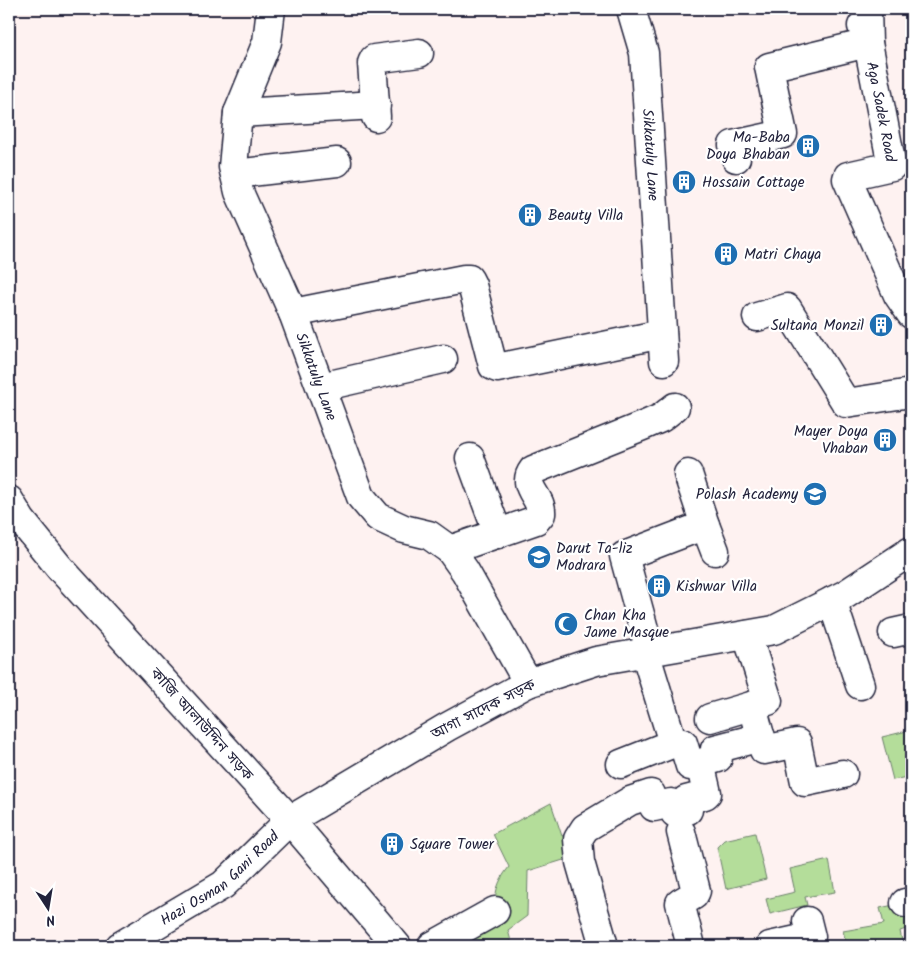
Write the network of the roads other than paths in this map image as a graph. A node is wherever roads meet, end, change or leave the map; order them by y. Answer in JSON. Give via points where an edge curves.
{"nodes":[{"id":1,"x":271,"y":9,"type":"edge"},
{"id":2,"x":631,"y":9,"type":"edge"},
{"id":3,"x":857,"y":9,"type":"edge"},
{"id":4,"x":867,"y":9,"type":"edge"},
{"id":5,"x":868,"y":43,"type":"junction"},
{"id":6,"x":419,"y":53,"type":"dead end"},
{"id":7,"x":238,"y":113,"type":"junction"},
{"id":8,"x":736,"y":158,"type":"dead end"},
{"id":9,"x":338,"y":162,"type":"dead end"},
{"id":10,"x":235,"y":174,"type":"junction"},
{"id":11,"x":293,"y":313,"type":"junction"},
{"id":12,"x":911,"y":314,"type":"edge"},
{"id":13,"x":757,"y":317,"type":"dead end"},
{"id":14,"x":444,"y":360,"type":"dead end"},
{"id":15,"x":321,"y":387,"type":"junction"},
{"id":16,"x":911,"y":393,"type":"edge"},
{"id":17,"x":675,"y":407,"type":"dead end"},
{"id":18,"x":470,"y":458,"type":"dead end"},
{"id":19,"x":688,"y":474,"type":"dead end"},
{"id":20,"x":9,"y":500,"type":"edge"},
{"id":21,"x":705,"y":525,"type":"junction"},
{"id":22,"x":498,"y":534,"type":"junction"},
{"id":23,"x":450,"y":550,"type":"junction"},
{"id":24,"x":715,"y":551,"type":"dead end"},
{"id":25,"x":911,"y":551,"type":"edge"},
{"id":26,"x":832,"y":601,"type":"junction"},
{"id":27,"x":747,"y":635,"type":"junction"},
{"id":28,"x":648,"y":652,"type":"junction"},
{"id":29,"x":528,"y":684,"type":"junction"},
{"id":30,"x":860,"y":685,"type":"dead end"},
{"id":31,"x":752,"y":706,"type":"junction"},
{"id":32,"x":710,"y":718,"type":"dead end"},
{"id":33,"x":761,"y":737,"type":"junction"},
{"id":34,"x":676,"y":744,"type":"junction"},
{"id":35,"x":700,"y":763,"type":"junction"},
{"id":36,"x":621,"y":764,"type":"dead end"},
{"id":37,"x":843,"y":774,"type":"dead end"},
{"id":38,"x":290,"y":820,"type":"junction"},
{"id":39,"x":681,"y":832,"type":"dead end"},
{"id":40,"x":495,"y":911,"type":"dead end"},
{"id":41,"x":807,"y":921,"type":"dead end"},
{"id":42,"x":120,"y":946,"type":"edge"},
{"id":43,"x":398,"y":946,"type":"edge"},
{"id":44,"x":432,"y":946,"type":"edge"},
{"id":45,"x":604,"y":946,"type":"edge"},
{"id":46,"x":691,"y":946,"type":"edge"},
{"id":47,"x":770,"y":946,"type":"edge"}],
"edges":[{"from":1,"to":7,"type":"street","name":"Sikkatuly Lane","via":[[267,42]]},
{"from":2,"to":11,"type":"street","name":"Sikkatuly Lane","via":[[644,53],[663,348],[496,368],[469,279]]},
{"from":3,"to":5,"type":"street"},
{"from":4,"to":5,"type":"street","name":"Aga Sadek Road"},
{"from":5,"to":8,"type":"street","via":[[769,67],[784,134],[733,145]]},
{"from":5,"to":12,"type":"street","name":"Aga Sadek Road","via":[[892,166],[848,176],[847,179],[898,295]]},
{"from":6,"to":7,"type":"street","via":[[374,60],[376,111]]},
{"from":7,"to":10,"type":"street","name":"Sikkatuly Lane"},
{"from":9,"to":10,"type":"street"},
{"from":10,"to":11,"type":"street","name":"Sikkatuly Lane"},
{"from":11,"to":15,"type":"street","name":"Sikkatuly Lane"},
{"from":13,"to":16,"type":"street","via":[[788,308],[846,402]]},
{"from":14,"to":15,"type":"street"},
{"from":15,"to":23,"type":"street","name":"Sikkatuly Lane","via":[[361,497],[378,516],[404,529],[430,535]]},
{"from":17,"to":22,"type":"street","via":[[661,418],[534,470],[529,476],[529,484],[542,514],[536,520]]},
{"from":18,"to":22,"type":"street"},
{"from":19,"to":21,"type":"street"},
{"from":20,"to":38,"type":"street","name":"কাজি আলাউদ্দিন সড়ক","via":[[59,567]]},
{"from":21,"to":24,"type":"street"},
{"from":21,"to":28,"type":"street","via":[[624,556]]},
{"from":22,"to":23,"type":"street"},
{"from":23,"to":29,"type":"street","name":"Sikkatuly Lane"},
{"from":25,"to":26,"type":"street","name":"আগা সাদেক সড়ক"},
{"from":26,"to":27,"type":"street","name":"আগা সাদেক সড়ক","via":[[774,630]]},
{"from":26,"to":30,"type":"street"},
{"from":27,"to":28,"type":"street","name":"আগা সাদেক সড়ক"},
{"from":27,"to":31,"type":"street","via":[[768,702]]},
{"from":28,"to":29,"type":"street","name":"আগা সাদেক সড়ক","via":[[596,661]]},
{"from":28,"to":34,"type":"street","via":[[673,743]]},
{"from":29,"to":38,"type":"street","name":"আগা সাদেক সড়ক","via":[[447,727]]},
{"from":31,"to":32,"type":"street"},
{"from":31,"to":33,"type":"street"},
{"from":33,"to":35,"type":"street","via":[[715,748],[718,758]]},
{"from":33,"to":37,"type":"street","via":[[764,750],[796,743],[806,782]]},
{"from":34,"to":35,"type":"street","via":[[684,744],[690,766]]},
{"from":34,"to":36,"type":"street"},
{"from":35,"to":45,"type":"street","via":[[707,793],[686,800],[688,810],[675,813],[671,803],[654,807],[651,794],[630,801],[585,828],[578,839],[580,862]]},
{"from":38,"to":42,"type":"street","name":"Hazi Osman Gani Road","via":[[223,885]]},
{"from":38,"to":43,"type":"street","name":"কাজি আলাউদ্দিন সড়ক"},
{"from":39,"to":46,"type":"street","via":[[696,891],[680,903]]},
{"from":40,"to":44,"type":"street"},
{"from":41,"to":47,"type":"street","via":[[811,937]]}]}
